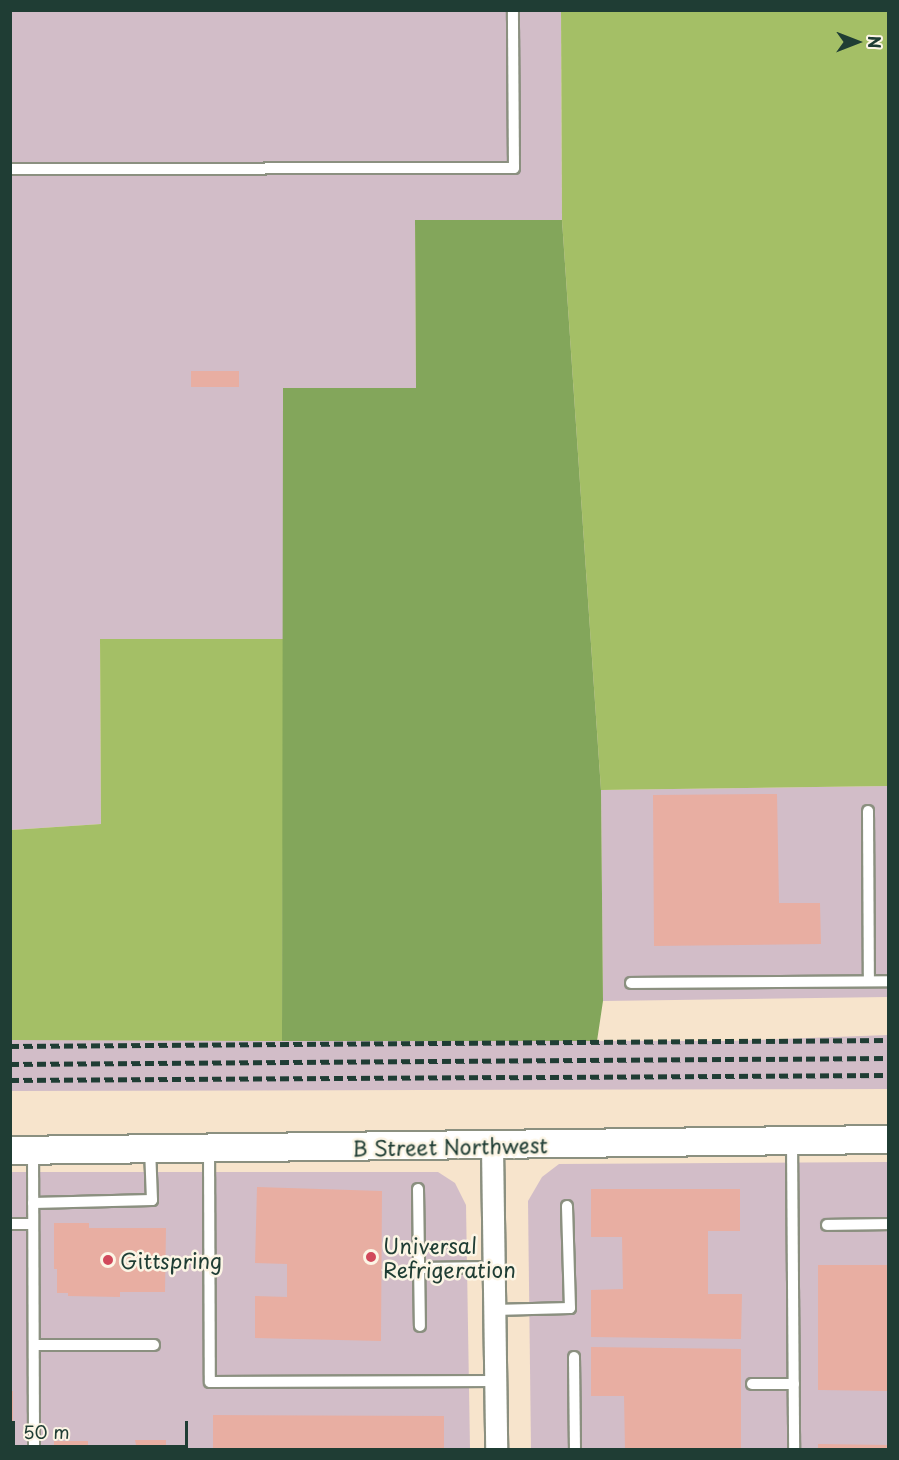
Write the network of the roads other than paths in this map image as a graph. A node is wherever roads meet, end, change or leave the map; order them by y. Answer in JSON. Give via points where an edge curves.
{"nodes":[{"id":1,"x":513,"y":10,"type":"edge"},
{"id":2,"x":10,"y":169,"type":"edge"},
{"id":3,"x":868,"y":811,"type":"dead end"},
{"id":4,"x":869,"y":981,"type":"junction"},
{"id":5,"x":888,"y":981,"type":"edge"},
{"id":6,"x":630,"y":983,"type":"dead end"},
{"id":7,"x":888,"y":1139,"type":"edge"},
{"id":8,"x":792,"y":1141,"type":"junction"},
{"id":9,"x":492,"y":1146,"type":"junction"},
{"id":10,"x":209,"y":1148,"type":"junction"},
{"id":11,"x":150,"y":1149,"type":"junction"},
{"id":12,"x":22,"y":1150,"type":"edge"},
{"id":13,"x":418,"y":1190,"type":"dead end"},
{"id":14,"x":33,"y":1203,"type":"junction"},
{"id":15,"x":567,"y":1206,"type":"dead end"},
{"id":16,"x":10,"y":1224,"type":"edge"},
{"id":17,"x":33,"y":1224,"type":"junction"},
{"id":18,"x":888,"y":1224,"type":"edge"},
{"id":19,"x":827,"y":1225,"type":"dead end"},
{"id":20,"x":494,"y":1267,"type":"junction"},
{"id":21,"x":419,"y":1268,"type":"junction"},
{"id":22,"x":494,"y":1310,"type":"junction"},
{"id":23,"x":420,"y":1326,"type":"dead end"},
{"id":24,"x":34,"y":1345,"type":"junction"},
{"id":25,"x":154,"y":1345,"type":"dead end"},
{"id":26,"x":574,"y":1357,"type":"dead end"},
{"id":27,"x":495,"y":1381,"type":"junction"},
{"id":28,"x":752,"y":1384,"type":"dead end"},
{"id":29,"x":794,"y":1384,"type":"junction"},
{"id":30,"x":34,"y":1449,"type":"edge"},
{"id":31,"x":496,"y":1449,"type":"edge"},
{"id":32,"x":575,"y":1449,"type":"edge"},
{"id":33,"x":794,"y":1449,"type":"edge"}],
"edges":[{"from":1,"to":2,"type":"lane","via":[[514,168]]},
{"from":3,"to":4,"type":"lane"},
{"from":4,"to":5,"type":"lane"},
{"from":4,"to":6,"type":"lane"},
{"from":7,"to":8,"type":"street","name":"B Street Northwest"},
{"from":8,"to":9,"type":"street","name":"B Street Northwest"},
{"from":8,"to":29,"type":"lane"},
{"from":9,"to":10,"type":"street","name":"B Street Northwest"},
{"from":9,"to":20,"type":"street"},
{"from":10,"to":11,"type":"street","name":"B Street Northwest"},
{"from":10,"to":27,"type":"lane","via":[[210,1382]]},
{"from":11,"to":12,"type":"street","name":"B Street Northwest"},
{"from":11,"to":14,"type":"lane","via":[[152,1200]]},
{"from":12,"to":14,"type":"lane"},
{"from":13,"to":21,"type":"lane"},
{"from":14,"to":17,"type":"lane"},
{"from":15,"to":22,"type":"lane","via":[[570,1308]]},
{"from":16,"to":17,"type":"lane"},
{"from":17,"to":24,"type":"lane"},
{"from":18,"to":19,"type":"lane"},
{"from":20,"to":21,"type":"lane"},
{"from":20,"to":22,"type":"street"},
{"from":21,"to":23,"type":"lane"},
{"from":22,"to":27,"type":"street"},
{"from":24,"to":25,"type":"lane"},
{"from":24,"to":30,"type":"lane"},
{"from":26,"to":32,"type":"lane"},
{"from":27,"to":31,"type":"street"},
{"from":28,"to":29,"type":"lane"},
{"from":29,"to":33,"type":"lane"}]}
